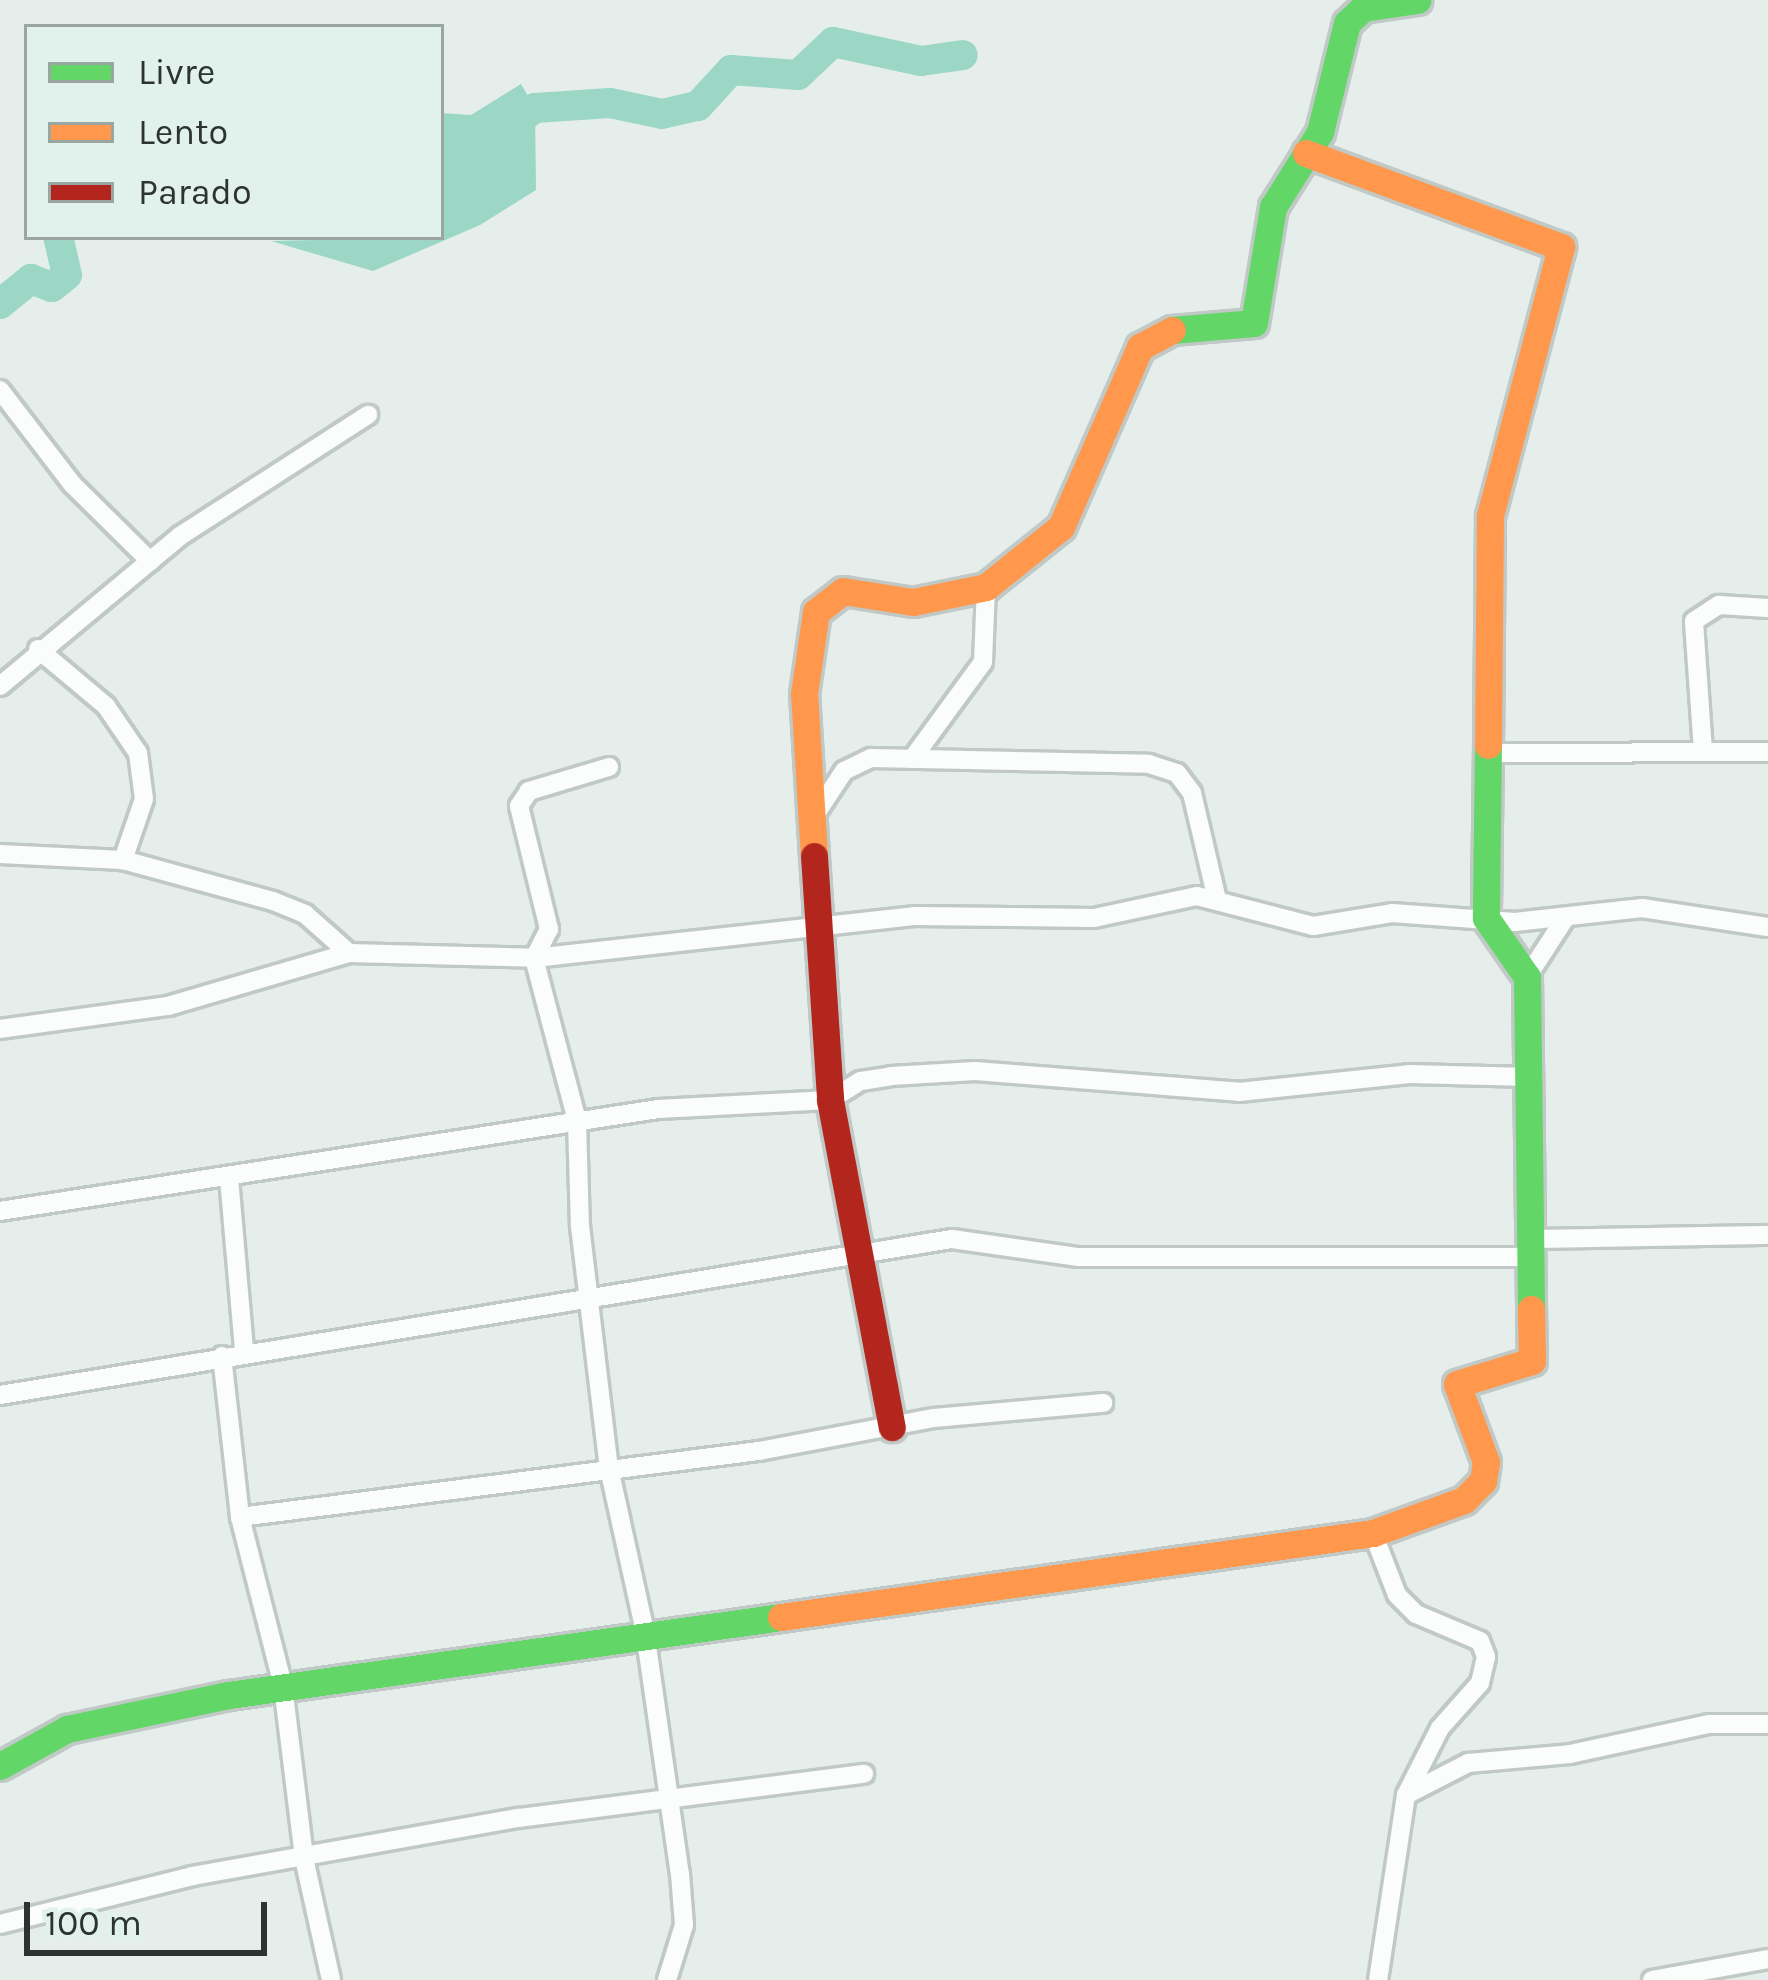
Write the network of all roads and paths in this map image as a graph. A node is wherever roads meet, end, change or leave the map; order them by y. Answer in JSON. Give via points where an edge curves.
{"nodes":[{"id":1,"x":1417,"y":0,"type":"edge"},
{"id":2,"x":1306,"y":153,"type":"junction"},
{"id":3,"x":0,"y":390,"type":"edge"},
{"id":4,"x":368,"y":415,"type":"dead end"},
{"id":5,"x":150,"y":561,"type":"junction"},
{"id":6,"x":986,"y":586,"type":"junction"},
{"id":7,"x":1768,"y":608,"type":"edge"},
{"id":8,"x":38,"y":649,"type":"junction"},
{"id":9,"x":0,"y":686,"type":"edge"},
{"id":10,"x":1703,"y":751,"type":"junction"},
{"id":11,"x":1768,"y":752,"type":"edge"},
{"id":12,"x":1491,"y":753,"type":"junction"},
{"id":13,"x":912,"y":759,"type":"junction"},
{"id":14,"x":609,"y":767,"type":"dead end"},
{"id":15,"x":817,"y":812,"type":"junction"},
{"id":16,"x":0,"y":854,"type":"edge"},
{"id":17,"x":123,"y":860,"type":"junction"},
{"id":18,"x":1216,"y":895,"type":"junction"},
{"id":19,"x":1486,"y":918,"type":"junction"},
{"id":20,"x":1564,"y":920,"type":"junction"},
{"id":21,"x":1768,"y":927,"type":"edge"},
{"id":22,"x":816,"y":929,"type":"junction"},
{"id":23,"x":349,"y":953,"type":"junction"},
{"id":24,"x":534,"y":958,"type":"junction"},
{"id":25,"x":1527,"y":977,"type":"junction"},
{"id":26,"x":0,"y":1029,"type":"edge"},
{"id":27,"x":1530,"y":1077,"type":"junction"},
{"id":28,"x":830,"y":1100,"type":"junction"},
{"id":29,"x":578,"y":1121,"type":"junction"},
{"id":30,"x":230,"y":1178,"type":"junction"},
{"id":31,"x":0,"y":1211,"type":"edge"},
{"id":32,"x":1768,"y":1235,"type":"edge"},
{"id":33,"x":1532,"y":1248,"type":"junction"},
{"id":34,"x":863,"y":1255,"type":"junction"},
{"id":35,"x":587,"y":1301,"type":"junction"},
{"id":36,"x":244,"y":1351,"type":"junction"},
{"id":37,"x":222,"y":1356,"type":"junction"},
{"id":38,"x":0,"y":1395,"type":"edge"},
{"id":39,"x":1102,"y":1403,"type":"dead end"},
{"id":40,"x":892,"y":1427,"type":"junction"},
{"id":41,"x":609,"y":1468,"type":"junction"},
{"id":42,"x":240,"y":1517,"type":"junction"},
{"id":43,"x":1373,"y":1533,"type":"junction"},
{"id":44,"x":645,"y":1632,"type":"junction"},
{"id":45,"x":283,"y":1686,"type":"junction"},
{"id":46,"x":1768,"y":1724,"type":"edge"},
{"id":47,"x":0,"y":1766,"type":"edge"},
{"id":48,"x":864,"y":1774,"type":"dead end"},
{"id":49,"x":1406,"y":1795,"type":"junction"},
{"id":50,"x":664,"y":1798,"type":"junction"},
{"id":51,"x":304,"y":1858,"type":"junction"},
{"id":52,"x":0,"y":1924,"type":"edge"},
{"id":53,"x":1768,"y":1959,"type":"edge"},
{"id":54,"x":331,"y":1980,"type":"edge"},
{"id":55,"x":667,"y":1980,"type":"edge"},
{"id":56,"x":1378,"y":1980,"type":"edge"},
{"id":57,"x":1652,"y":1980,"type":"edge"}],
"edges":[{"from":1,"to":2,"type":"street","via":[[1363,8],[1347,23],[1329,102]]},
{"from":2,"to":6,"type":"street","via":[[1273,207],[1254,322],[1237,330],[1170,330],[1140,347],[1060,527]]},
{"from":2,"to":12,"type":"street","via":[[1561,247],[1564,262],[1495,478]]},
{"from":3,"to":5,"type":"street","via":[[72,484]]},
{"from":4,"to":5,"type":"street"},
{"from":5,"to":8,"type":"street"},
{"from":6,"to":13,"type":"street","via":[[983,662]]},
{"from":6,"to":15,"type":"street","via":[[913,602],[843,591],[816,612],[805,694]]},
{"from":7,"to":10,"type":"street","via":[[1719,605],[1694,621]]},
{"from":8,"to":9,"type":"street"},
{"from":8,"to":17,"type":"street","via":[[106,706],[138,753],[144,800]]},
{"from":10,"to":11,"type":"street"},
{"from":10,"to":12,"type":"street"},
{"from":12,"to":19,"type":"street"},
{"from":13,"to":15,"type":"street","via":[[854,762]]},
{"from":13,"to":18,"type":"street","via":[[1149,764],[1177,773],[1203,821]]},
{"from":14,"to":24,"type":"street","via":[[520,796],[549,929]]},
{"from":15,"to":22,"type":"street"},
{"from":16,"to":17,"type":"street"},
{"from":17,"to":23,"type":"street","via":[[286,905]]},
{"from":18,"to":19,"type":"street","via":[[1313,926],[1392,913]]},
{"from":18,"to":22,"type":"street","via":[[1094,918],[914,916]]},
{"from":19,"to":20,"type":"street"},
{"from":19,"to":25,"type":"street"},
{"from":20,"to":21,"type":"street","via":[[1642,908]]},
{"from":20,"to":25,"type":"street"},
{"from":22,"to":24,"type":"street"},
{"from":22,"to":28,"type":"street"},
{"from":23,"to":24,"type":"street"},
{"from":23,"to":26,"type":"street","via":[[168,1006]]},
{"from":24,"to":29,"type":"street"},
{"from":25,"to":27,"type":"street"},
{"from":27,"to":28,"type":"street","via":[[1409,1073],[1239,1092],[975,1071],[861,1082]]},
{"from":27,"to":33,"type":"street"},
{"from":28,"to":29,"type":"street","via":[[699,1104]]},
{"from":28,"to":34,"type":"street"},
{"from":29,"to":30,"type":"street"},
{"from":29,"to":35,"type":"street"},
{"from":30,"to":31,"type":"street"},
{"from":30,"to":36,"type":"street"},
{"from":32,"to":33,"type":"street"},
{"from":33,"to":34,"type":"street","via":[[1079,1257],[986,1239]]},
{"from":33,"to":43,"type":"street","via":[[1532,1361],[1456,1384],[1486,1462],[1483,1481],[1464,1500]]},
{"from":34,"to":35,"type":"street"},
{"from":34,"to":40,"type":"street"},
{"from":35,"to":36,"type":"street"},
{"from":35,"to":41,"type":"street"},
{"from":36,"to":37,"type":"street"},
{"from":37,"to":38,"type":"street"},
{"from":37,"to":42,"type":"street"},
{"from":39,"to":40,"type":"street"},
{"from":40,"to":41,"type":"street"},
{"from":41,"to":42,"type":"street"},
{"from":41,"to":44,"type":"street"},
{"from":42,"to":45,"type":"street"},
{"from":43,"to":44,"type":"street"},
{"from":43,"to":49,"type":"street","via":[[1397,1595],[1416,1614],[1480,1641],[1486,1657],[1480,1683],[1440,1728]]},
{"from":44,"to":45,"type":"street"},
{"from":44,"to":50,"type":"street"},
{"from":45,"to":47,"type":"street","via":[[67,1729]]},
{"from":45,"to":51,"type":"street"},
{"from":46,"to":49,"type":"street","via":[[1709,1724],[1570,1754],[1468,1763]]},
{"from":48,"to":50,"type":"street"},
{"from":49,"to":56,"type":"street"},
{"from":50,"to":51,"type":"street"},
{"from":50,"to":55,"type":"street","via":[[684,1925]]},
{"from":51,"to":52,"type":"street","via":[[192,1876]]},
{"from":51,"to":54,"type":"street"},
{"from":53,"to":57,"type":"street"}]}
